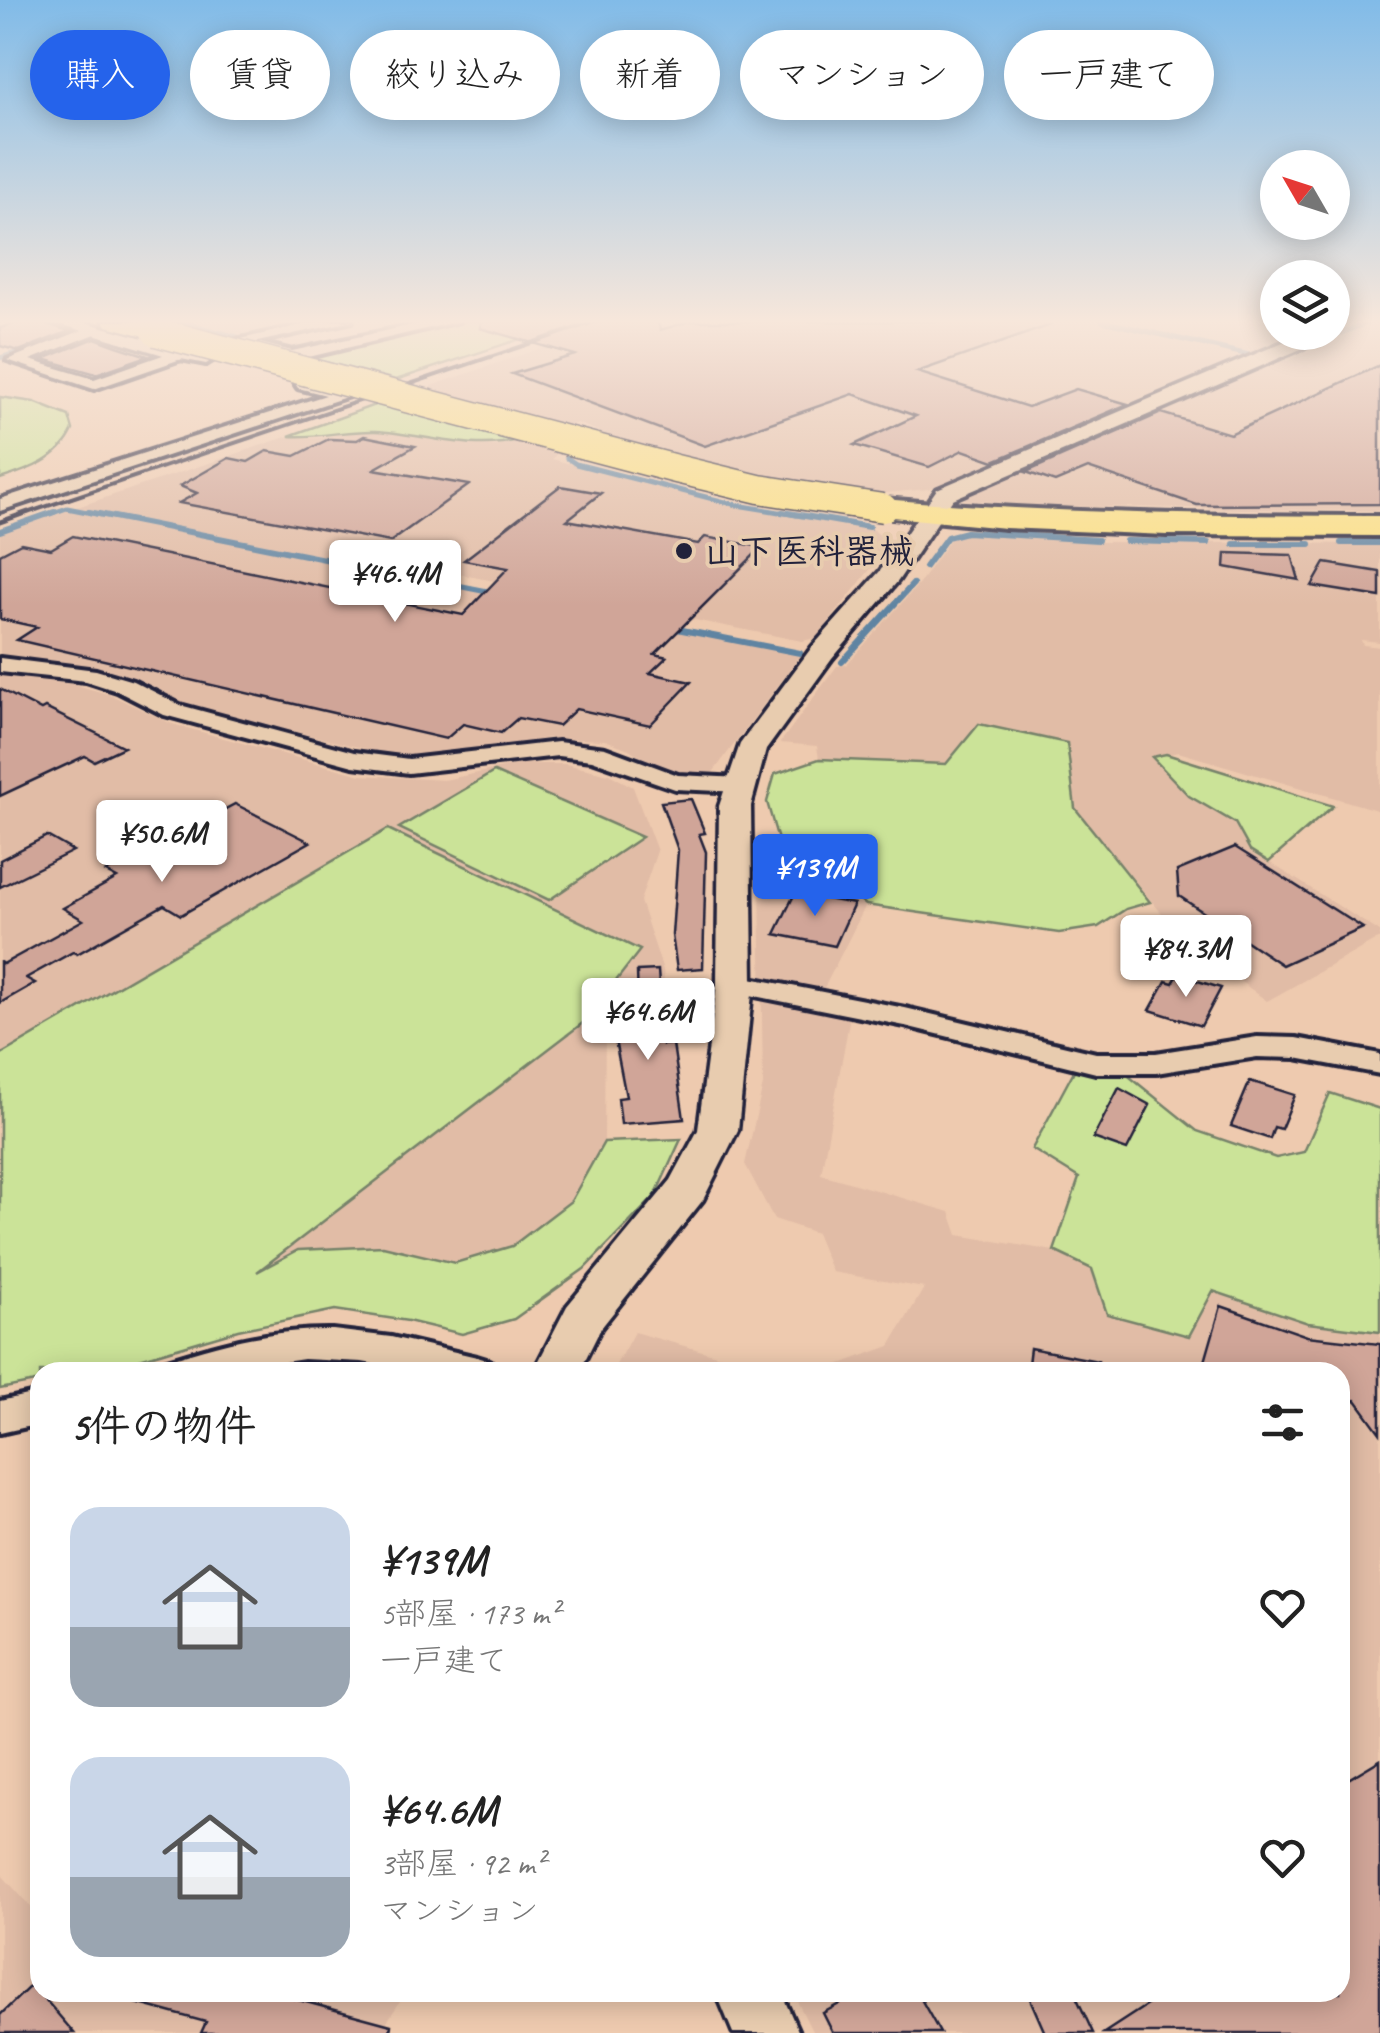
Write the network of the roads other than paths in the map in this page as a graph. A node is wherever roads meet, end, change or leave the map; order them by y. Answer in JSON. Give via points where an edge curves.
{"nodes":[{"id":1,"x":281,"y":416,"type":"edge"},
{"id":2,"x":482,"y":416,"type":"edge"},
{"id":3,"x":1124,"y":416,"type":"edge"},
{"id":4,"x":0,"y":505,"type":"edge"},
{"id":5,"x":929,"y":512,"type":"junction"},
{"id":6,"x":1380,"y":526,"type":"edge"},
{"id":7,"x":0,"y":666,"type":"edge"},
{"id":8,"x":742,"y":785,"type":"junction"},
{"id":9,"x":735,"y":984,"type":"junction"},
{"id":10,"x":1380,"y":1064,"type":"edge"},
{"id":11,"x":208,"y":1362,"type":"edge"},
{"id":12,"x":437,"y":1362,"type":"edge"},
{"id":13,"x":561,"y":1362,"type":"edge"},
{"id":14,"x":30,"y":1410,"type":"edge"},
{"id":15,"x":0,"y":1418,"type":"edge"},
{"id":16,"x":752,"y":2002,"type":"edge"},
{"id":17,"x":766,"y":2033,"type":"edge"}],
"edges":[{"from":1,"to":4,"type":"street"},
{"from":2,"to":5,"type":"main road","bridge":true,"via":[[759,489]]},
{"from":3,"to":5,"type":"street","via":[[967,482]]},
{"from":5,"to":6,"type":"main road","via":[[1166,526]]},
{"from":5,"to":8,"type":"street","via":[[911,548],[751,750]]},
{"from":7,"to":8,"type":"street","via":[[88,675],[172,710],[352,758],[409,766],[558,748],[596,752],[675,782]]},
{"from":8,"to":9,"type":"street","via":[[735,806]]},
{"from":9,"to":10,"type":"street","via":[[1096,1063],[1156,1063],[1256,1047]]},
{"from":9,"to":13,"type":"street","via":[[718,1130],[688,1190],[582,1318]]},
{"from":11,"to":12,"type":"street","via":[[295,1344],[372,1346]]},
{"from":14,"to":15,"type":"street"},
{"from":16,"to":17,"type":"street"}]}
